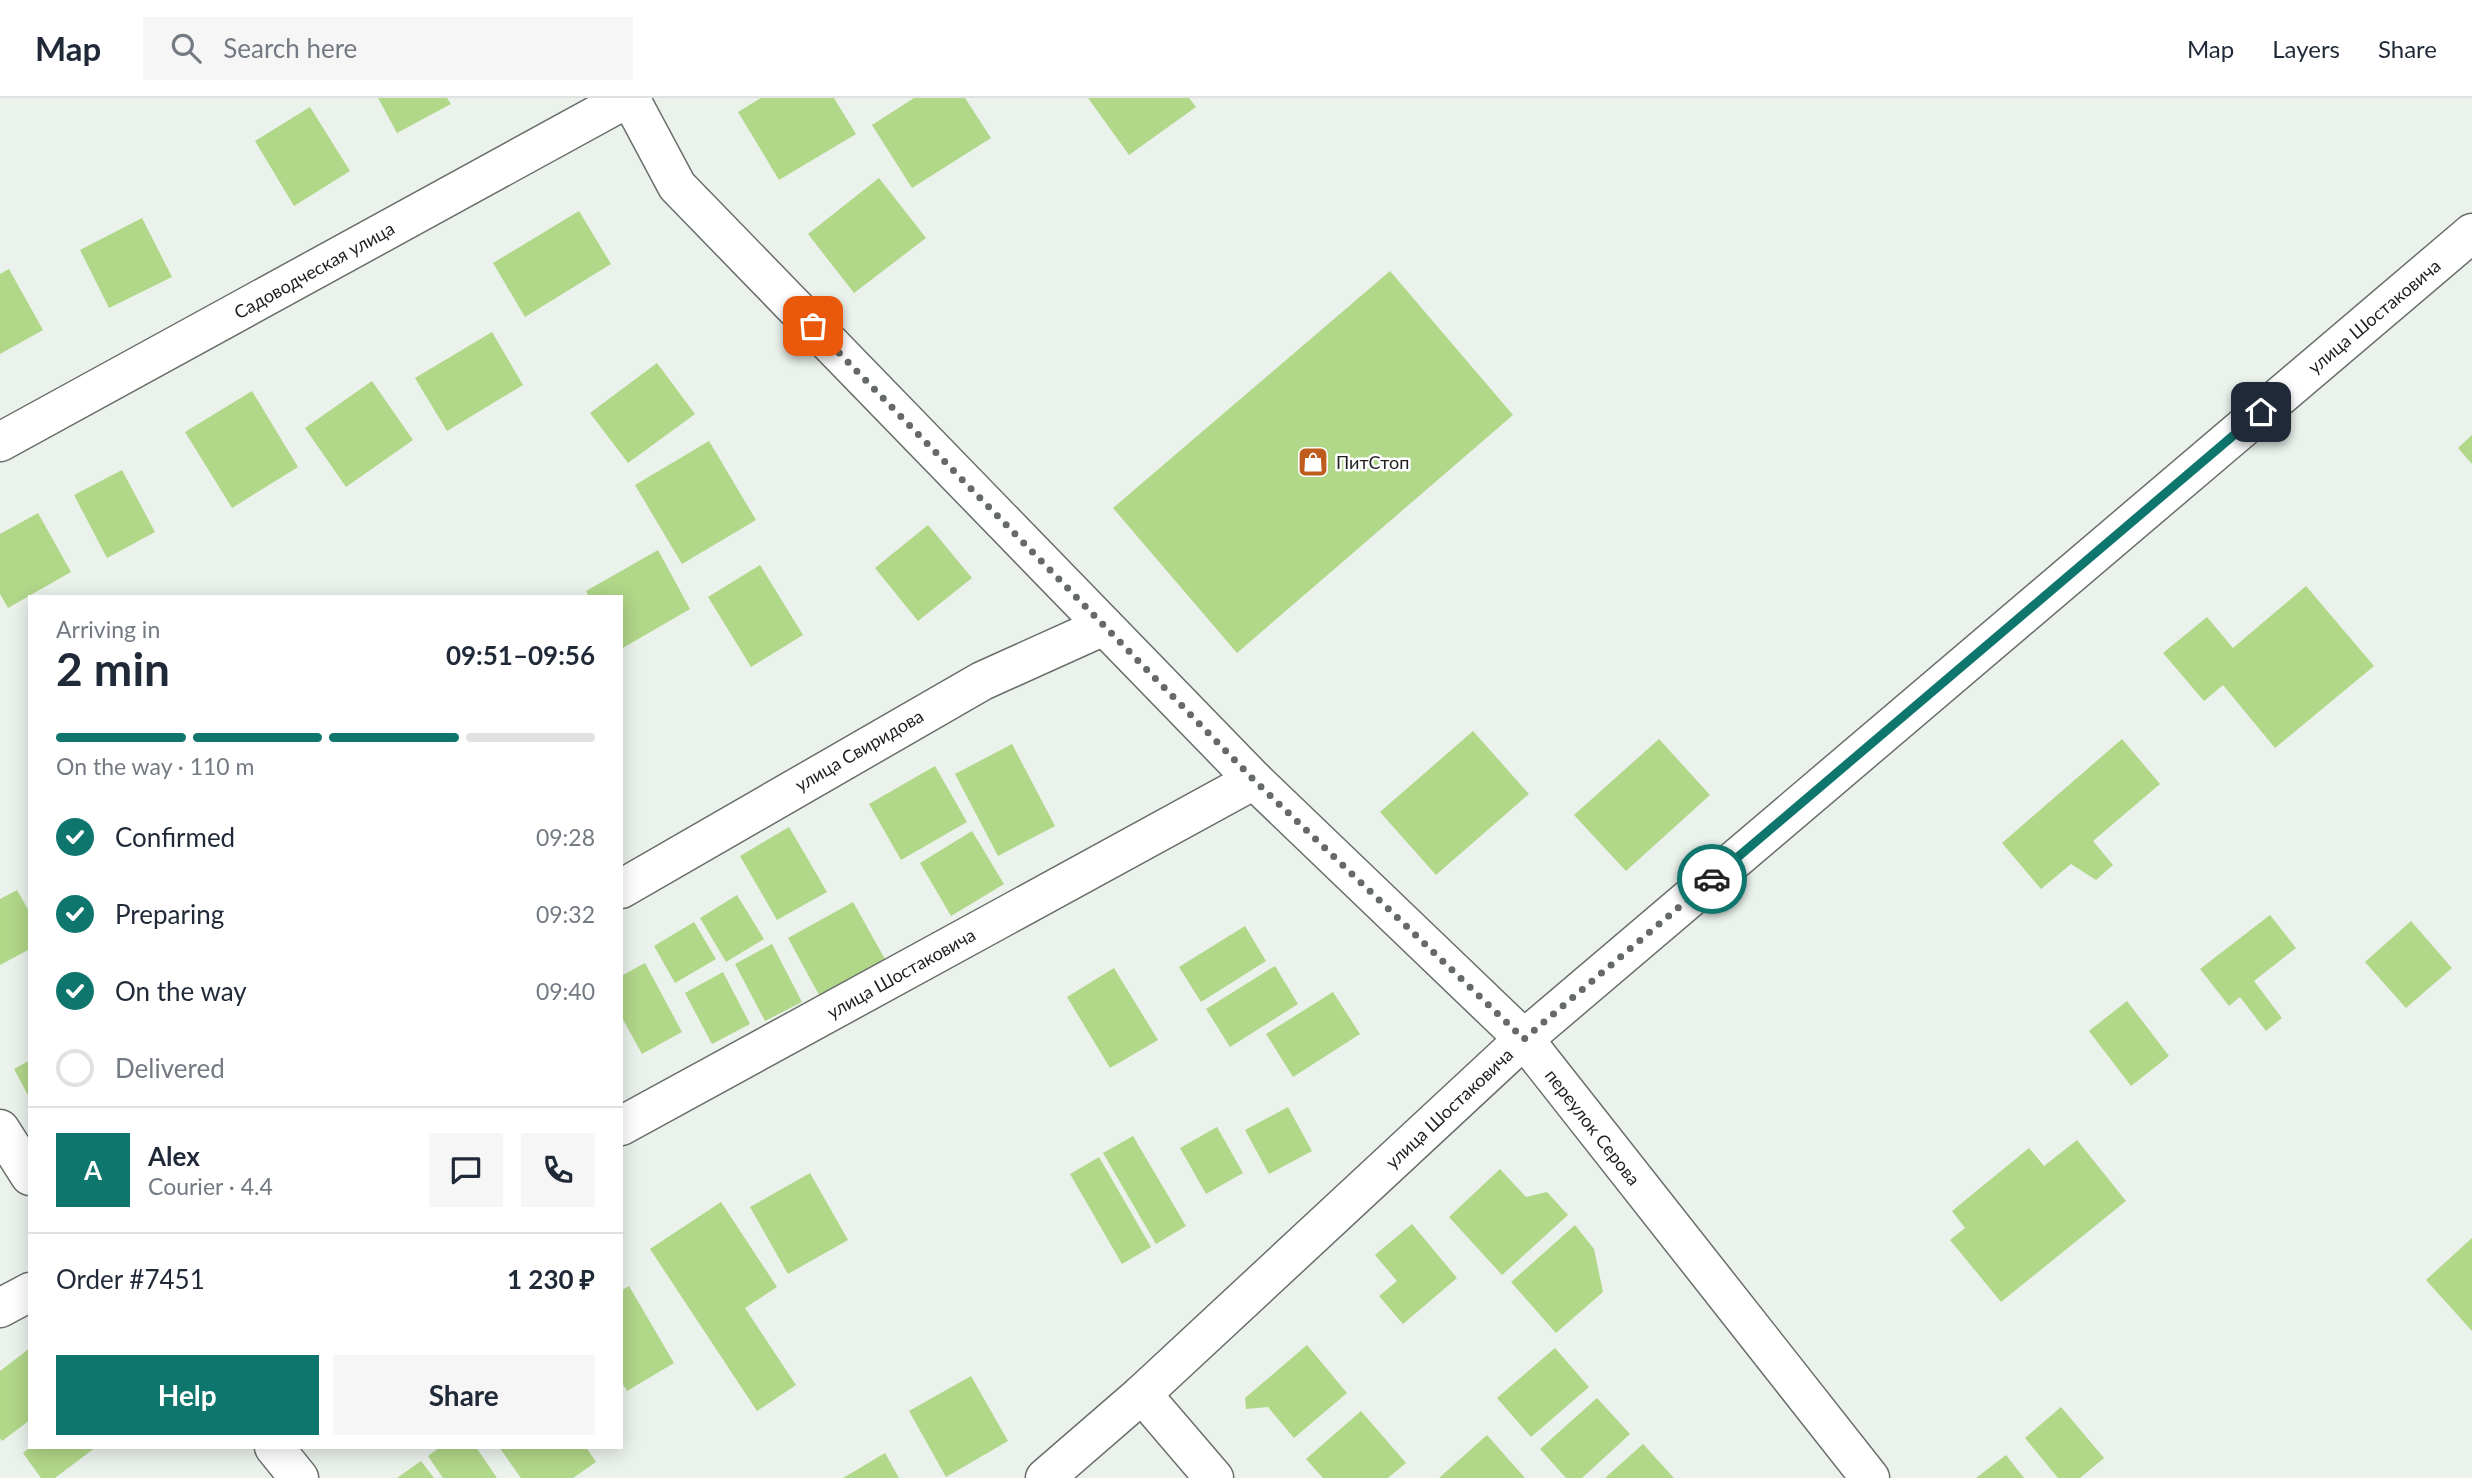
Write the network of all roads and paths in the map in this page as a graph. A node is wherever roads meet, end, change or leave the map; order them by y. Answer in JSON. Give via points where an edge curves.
{"nodes":[{"id":1,"x":629,"y":98,"type":"edge"},
{"id":2,"x":2472,"y":233,"type":"edge"},
{"id":3,"x":0,"y":442,"type":"edge"},
{"id":4,"x":1104,"y":626,"type":"junction"},
{"id":5,"x":1254,"y":780,"type":"junction"},
{"id":6,"x":623,"y":888,"type":"edge"},
{"id":7,"x":1524,"y":1039,"type":"junction"},
{"id":8,"x":623,"y":1125,"type":"edge"},
{"id":9,"x":0,"y":1129,"type":"edge"},
{"id":10,"x":28,"y":1173,"type":"edge"},
{"id":11,"x":28,"y":1293,"type":"edge"},
{"id":12,"x":0,"y":1308,"type":"edge"},
{"id":13,"x":1142,"y":1394,"type":"junction"},
{"id":14,"x":276,"y":1449,"type":"edge"},
{"id":15,"x":299,"y":1478,"type":"edge"},
{"id":16,"x":1045,"y":1478,"type":"edge"},
{"id":17,"x":1214,"y":1478,"type":"edge"},
{"id":18,"x":1870,"y":1478,"type":"edge"}],
"edges":[{"from":1,"to":3,"type":"street","name":"Садоводческая улица"},
{"from":1,"to":4,"type":"street","name":"переулок Серова","via":[[677,186]]},
{"from":2,"to":7,"type":"street","name":"улица Шостаковича"},
{"from":4,"to":5,"type":"street","name":"переулок Серова"},
{"from":4,"to":6,"type":"street","name":"улица Свиридова","via":[[982,681]]},
{"from":5,"to":7,"type":"street","name":"переулок Серова"},
{"from":5,"to":8,"type":"street","name":"улица Шостаковича"},
{"from":7,"to":13,"type":"street","name":"улица Шостаковича"},
{"from":7,"to":18,"type":"street","name":"переулок Серова"},
{"from":9,"to":10,"type":"street"},
{"from":11,"to":12,"type":"street"},
{"from":13,"to":16,"type":"street","name":"улица Шостаковича"},
{"from":13,"to":17,"type":"street"},
{"from":14,"to":15,"type":"street"}]}
